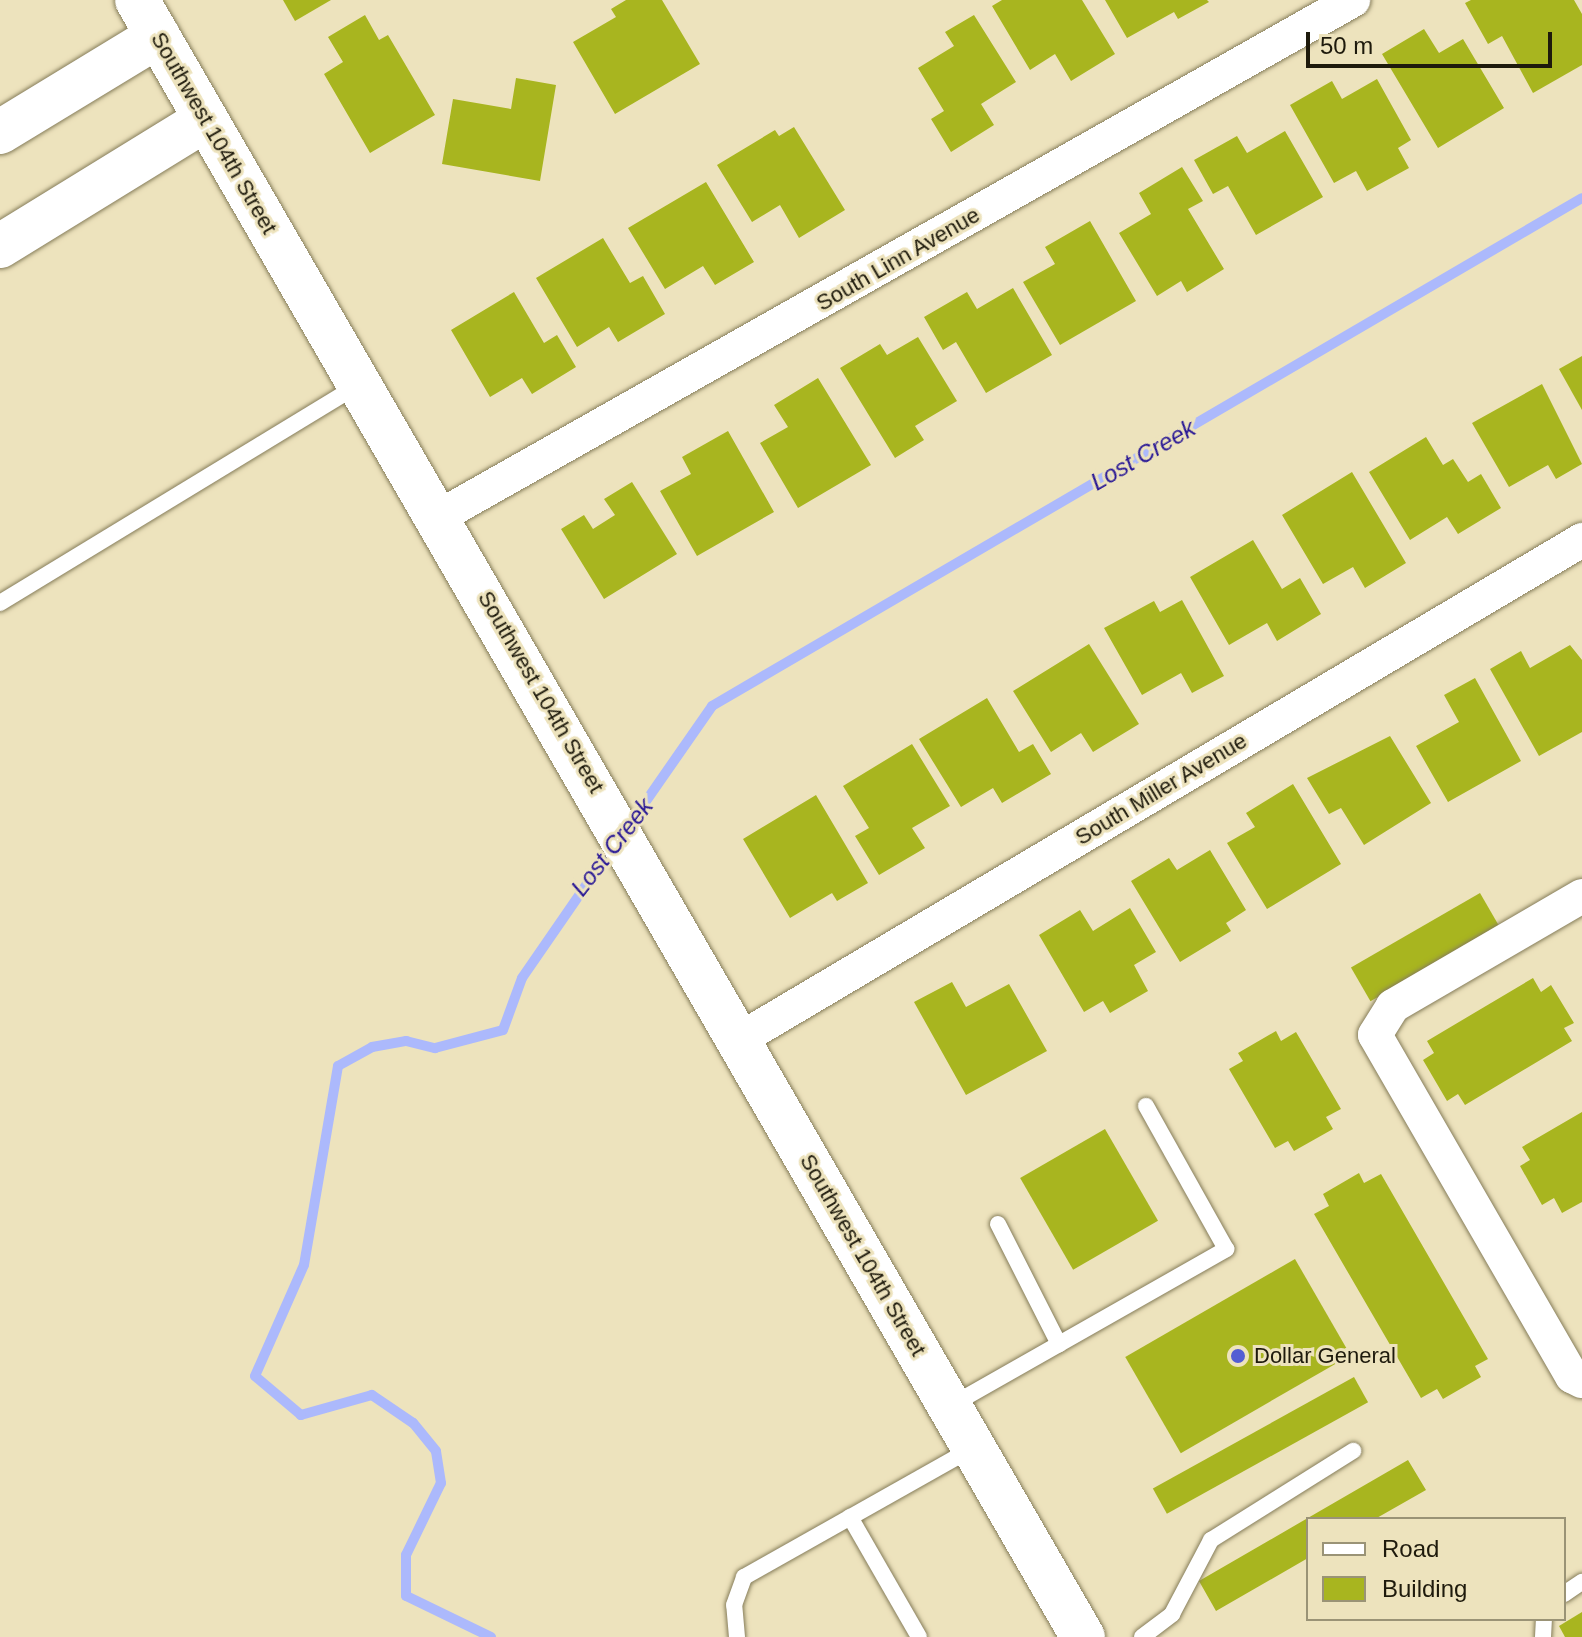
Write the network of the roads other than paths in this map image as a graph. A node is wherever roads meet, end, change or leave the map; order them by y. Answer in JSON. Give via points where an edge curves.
{"nodes":[{"id":1,"x":1353,"y":0,"type":"edge"},
{"id":2,"x":148,"y":18,"type":"edge"},
{"id":3,"x":205,"y":120,"type":"junction"},
{"id":4,"x":0,"y":132,"type":"edge"},
{"id":5,"x":0,"y":246,"type":"edge"},
{"id":6,"x":361,"y":383,"type":"junction"},
{"id":7,"x":440,"y":516,"type":"junction"},
{"id":8,"x":1582,"y":540,"type":"edge"},
{"id":9,"x":0,"y":603,"type":"edge"},
{"id":10,"x":1582,"y":896,"type":"edge"},
{"id":11,"x":740,"y":1039,"type":"junction"},
{"id":12,"x":1146,"y":1106,"type":"dead end"},
{"id":13,"x":998,"y":1224,"type":"dead end"},
{"id":14,"x":1059,"y":1344,"type":"junction"},
{"id":15,"x":1582,"y":1381,"type":"edge"},
{"id":16,"x":949,"y":1406,"type":"junction"},
{"id":17,"x":973,"y":1447,"type":"junction"},
{"id":18,"x":1353,"y":1451,"type":"dead end"},
{"id":19,"x":850,"y":1517,"type":"junction"},
{"id":20,"x":737,"y":1637,"type":"edge"},
{"id":21,"x":919,"y":1637,"type":"edge"},
{"id":22,"x":1083,"y":1637,"type":"edge"},
{"id":23,"x":1142,"y":1637,"type":"edge"}],
"edges":[{"from":1,"to":7,"type":"street","name":"South Linn Avenue"},
{"from":2,"to":3,"type":"main road","name":"Southwest 104th Street"},
{"from":2,"to":4,"type":"main road"},
{"from":3,"to":5,"type":"main road"},
{"from":3,"to":6,"type":"main road","name":"Southwest 104th Street"},
{"from":6,"to":7,"type":"main road","name":"Southwest 104th Street"},
{"from":6,"to":9,"type":"lane"},
{"from":7,"to":11,"type":"main road","name":"Southwest 104th Street"},
{"from":8,"to":11,"type":"street","name":"South Miller Avenue"},
{"from":10,"to":15,"type":"street","via":[[1393,1006],[1375,1035],[1572,1376]]},
{"from":11,"to":16,"type":"main road","name":"Southwest 104th Street"},
{"from":12,"to":14,"type":"lane","via":[[1226,1249]]},
{"from":13,"to":14,"type":"lane"},
{"from":14,"to":16,"type":"lane"},
{"from":16,"to":17,"type":"main road","name":"Southwest 104th Street"},
{"from":17,"to":19,"type":"lane"},
{"from":17,"to":22,"type":"main road","name":"Southwest 104th Street"},
{"from":18,"to":23,"type":"lane","via":[[1211,1540],[1172,1614]]},
{"from":19,"to":20,"type":"lane","via":[[744,1577],[734,1605]]},
{"from":19,"to":21,"type":"lane"}]}
